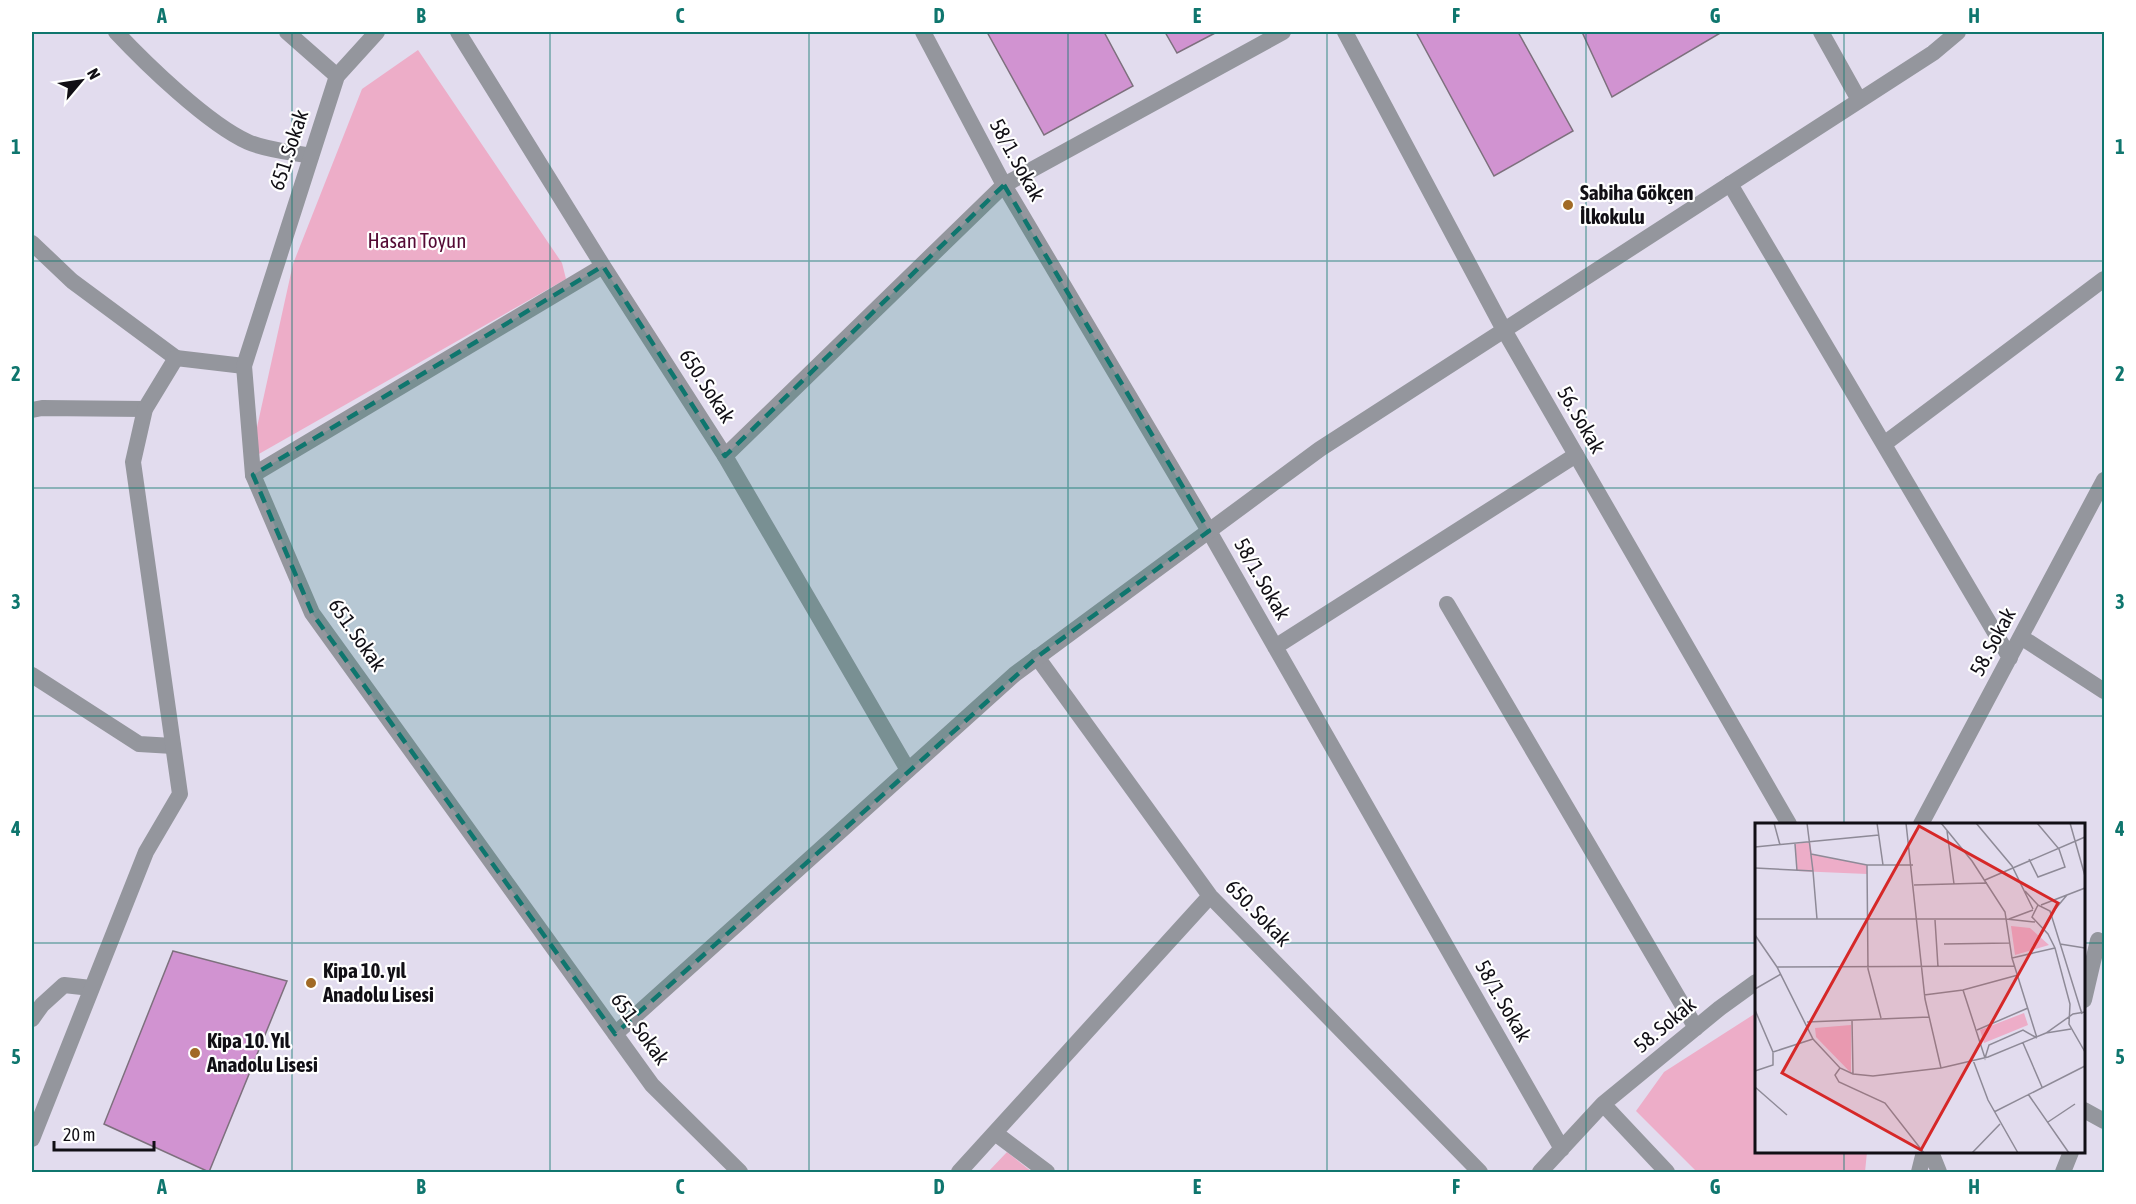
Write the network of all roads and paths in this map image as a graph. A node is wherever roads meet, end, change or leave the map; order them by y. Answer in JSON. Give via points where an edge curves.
{"nodes":[{"id":1,"x":116,"y":32,"type":"edge"},
{"id":2,"x":287,"y":32,"type":"edge"},
{"id":3,"x":458,"y":32,"type":"edge"},
{"id":4,"x":923,"y":32,"type":"edge"},
{"id":5,"x":1283,"y":32,"type":"edge"},
{"id":6,"x":1345,"y":32,"type":"edge"},
{"id":7,"x":1821,"y":32,"type":"edge"},
{"id":8,"x":1959,"y":32,"type":"edge"},
{"id":9,"x":375,"y":33,"type":"edge"},
{"id":10,"x":337,"y":76,"type":"junction"},
{"id":11,"x":1859,"y":100,"type":"junction"},
{"id":12,"x":311,"y":156,"type":"junction"},
{"id":13,"x":1730,"y":184,"type":"junction"},
{"id":14,"x":1004,"y":185,"type":"junction"},
{"id":15,"x":32,"y":243,"type":"edge"},
{"id":16,"x":603,"y":266,"type":"junction"},
{"id":17,"x":2104,"y":279,"type":"edge"},
{"id":18,"x":1504,"y":330,"type":"junction"},
{"id":19,"x":176,"y":358,"type":"junction"},
{"id":20,"x":244,"y":366,"type":"junction"},
{"id":21,"x":145,"y":409,"type":"junction"},
{"id":22,"x":32,"y":410,"type":"edge"},
{"id":23,"x":1884,"y":444,"type":"junction"},
{"id":24,"x":1576,"y":455,"type":"junction"},
{"id":25,"x":725,"y":456,"type":"junction"},
{"id":26,"x":254,"y":475,"type":"junction"},
{"id":27,"x":2104,"y":480,"type":"edge"},
{"id":28,"x":1209,"y":531,"type":"junction"},
{"id":29,"x":1447,"y":604,"type":"dead end"},
{"id":30,"x":2021,"y":637,"type":"junction"},
{"id":31,"x":1275,"y":647,"type":"junction"},
{"id":32,"x":1037,"y":657,"type":"junction"},
{"id":33,"x":2010,"y":658,"type":"junction"},
{"id":34,"x":32,"y":675,"type":"edge"},
{"id":35,"x":2104,"y":691,"type":"edge"},
{"id":36,"x":173,"y":746,"type":"junction"},
{"id":37,"x":909,"y":770,"type":"junction"},
{"id":38,"x":1788,"y":823,"type":"edge"},
{"id":39,"x":1922,"y":823,"type":"edge"},
{"id":40,"x":1210,"y":896,"type":"junction"},
{"id":41,"x":2101,"y":935,"type":"edge"},
{"id":42,"x":2085,"y":952,"type":"edge"},
{"id":43,"x":1755,"y":983,"type":"edge"},
{"id":44,"x":92,"y":988,"type":"junction"},
{"id":45,"x":2085,"y":996,"type":"edge"},
{"id":46,"x":32,"y":1019,"type":"edge"},
{"id":47,"x":1696,"y":1028,"type":"junction"},
{"id":48,"x":615,"y":1034,"type":"junction"},
{"id":49,"x":1603,"y":1104,"type":"junction"},
{"id":50,"x":2085,"y":1111,"type":"edge"},
{"id":51,"x":2104,"y":1121,"type":"edge"},
{"id":52,"x":995,"y":1133,"type":"junction"},
{"id":53,"x":32,"y":1139,"type":"edge"},
{"id":54,"x":1562,"y":1149,"type":"junction"},
{"id":55,"x":1924,"y":1153,"type":"edge"},
{"id":56,"x":1931,"y":1153,"type":"edge"},
{"id":57,"x":2072,"y":1153,"type":"edge"},
{"id":58,"x":740,"y":1173,"type":"edge"},
{"id":59,"x":959,"y":1173,"type":"edge"},
{"id":60,"x":1047,"y":1173,"type":"edge"},
{"id":61,"x":1480,"y":1173,"type":"edge"},
{"id":62,"x":1540,"y":1173,"type":"edge"},
{"id":63,"x":1667,"y":1173,"type":"edge"},
{"id":64,"x":1919,"y":1173,"type":"edge"},
{"id":65,"x":1939,"y":1173,"type":"edge"},
{"id":66,"x":2062,"y":1173,"type":"edge"}],
"edges":[{"from":1,"to":12,"type":"street","via":[[136,54],[224,128],[249,143]]},
{"from":2,"to":10,"type":"street"},
{"from":3,"to":16,"type":"street","name":"650. Sokak"},
{"from":4,"to":14,"type":"street","name":"58/1. Sokak"},
{"from":5,"to":14,"type":"street"},
{"from":6,"to":18,"type":"street","name":"56. Sokak"},
{"from":7,"to":11,"type":"street"},
{"from":8,"to":11,"type":"street"},
{"from":9,"to":10,"type":"street","name":"651. Sokak"},
{"from":10,"to":12,"type":"street","name":"651. Sokak"},
{"from":11,"to":13,"type":"street"},
{"from":12,"to":20,"type":"street","name":"651. Sokak"},
{"from":13,"to":18,"type":"street"},
{"from":13,"to":23,"type":"street"},
{"from":14,"to":25,"type":"street"},
{"from":14,"to":28,"type":"street","name":"58/1. Sokak"},
{"from":15,"to":19,"type":"street","via":[[72,281]]},
{"from":16,"to":25,"type":"street","name":"650. Sokak"},
{"from":16,"to":26,"type":"street"},
{"from":17,"to":23,"type":"street"},
{"from":18,"to":24,"type":"street","name":"56. Sokak"},
{"from":18,"to":28,"type":"street","via":[[1320,450]]},
{"from":19,"to":20,"type":"street"},
{"from":19,"to":21,"type":"street"},
{"from":20,"to":26,"type":"street","name":"651. Sokak"},
{"from":21,"to":22,"type":"street"},
{"from":21,"to":36,"type":"street","via":[[133,462]]},
{"from":23,"to":33,"type":"street"},
{"from":24,"to":31,"type":"street"},
{"from":24,"to":38,"type":"street","name":"56. Sokak"},
{"from":25,"to":37,"type":"street","name":"650. Sokak"},
{"from":26,"to":48,"type":"street","name":"651. Sokak","via":[[312,613]]},
{"from":27,"to":30,"type":"street","name":"58. Sokak"},
{"from":28,"to":31,"type":"street","name":"58/1. Sokak"},
{"from":28,"to":32,"type":"street"},
{"from":29,"to":47,"type":"street"},
{"from":30,"to":33,"type":"street","name":"58. Sokak"},
{"from":30,"to":35,"type":"street"},
{"from":31,"to":54,"type":"street","name":"58/1. Sokak"},
{"from":32,"to":37,"type":"street"},
{"from":32,"to":40,"type":"street","name":"650. Sokak"},
{"from":33,"to":39,"type":"street","name":"58. Sokak"},
{"from":34,"to":36,"type":"street","via":[[139,744]]},
{"from":36,"to":44,"type":"street","via":[[180,794],[146,852]]},
{"from":37,"to":48,"type":"street"},
{"from":40,"to":52,"type":"street"},
{"from":40,"to":61,"type":"street","name":"650. Sokak"},
{"from":41,"to":42,"type":"street"},
{"from":41,"to":45,"type":"street"},
{"from":43,"to":47,"type":"street","name":"58. Sokak"},
{"from":44,"to":46,"type":"street","via":[[64,985]]},
{"from":44,"to":53,"type":"street"},
{"from":47,"to":49,"type":"street","name":"58. Sokak"},
{"from":48,"to":58,"type":"street","name":"651. Sokak","via":[[652,1085]]},
{"from":49,"to":54,"type":"street","name":"58. Sokak"},
{"from":49,"to":63,"type":"street"},
{"from":50,"to":51,"type":"street"},
{"from":52,"to":59,"type":"street"},
{"from":52,"to":60,"type":"street"},
{"from":54,"to":62,"type":"street","name":"58. Sokak"},
{"from":55,"to":64,"type":"street"},
{"from":56,"to":65,"type":"street"},
{"from":57,"to":66,"type":"street"}]}
